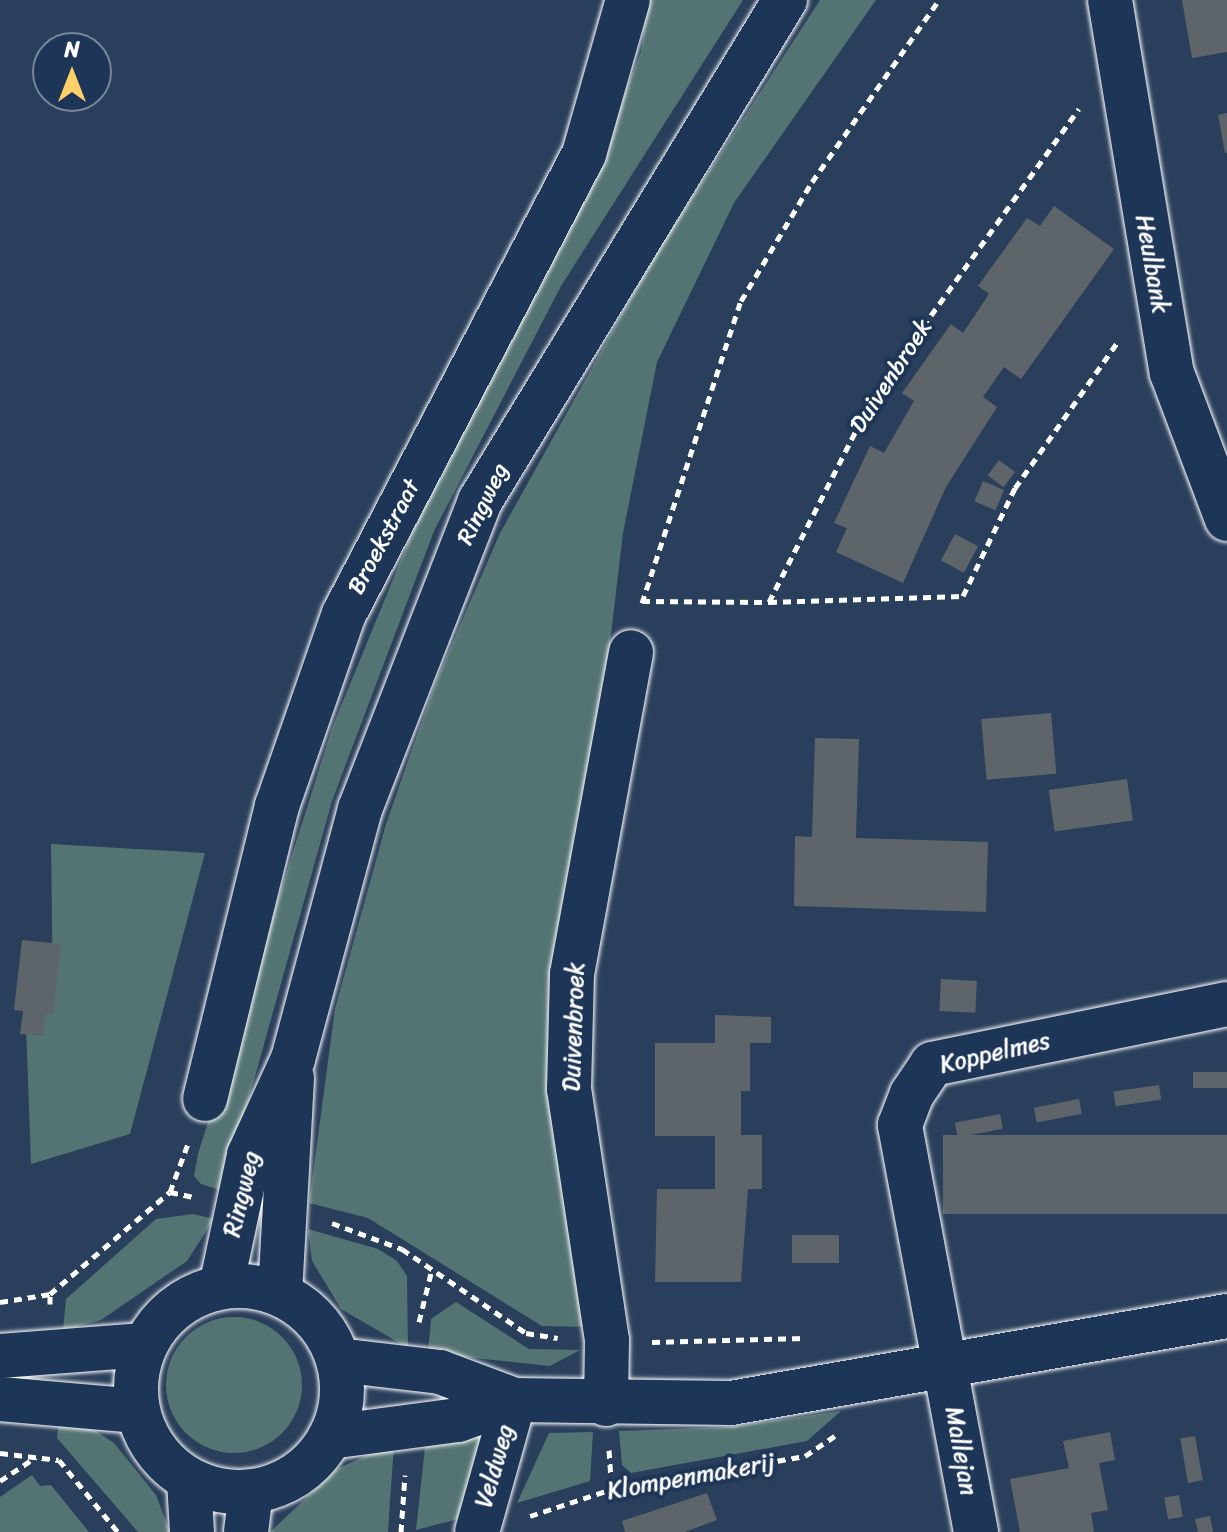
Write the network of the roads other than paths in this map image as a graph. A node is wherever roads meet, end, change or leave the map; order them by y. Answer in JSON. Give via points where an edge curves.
{"nodes":[{"id":1,"x":628,"y":0,"type":"edge"},
{"id":2,"x":785,"y":0,"type":"edge"},
{"id":3,"x":1110,"y":0,"type":"edge"},
{"id":4,"x":1227,"y":519,"type":"edge"},
{"id":5,"x":631,"y":652,"type":"dead end"},
{"id":6,"x":1227,"y":1004,"type":"edge"},
{"id":7,"x":293,"y":1059,"type":"junction"},
{"id":8,"x":205,"y":1099,"type":"dead end"},
{"id":9,"x":221,"y":1287,"type":"junction"},
{"id":10,"x":280,"y":1294,"type":"junction"},
{"id":11,"x":1227,"y":1316,"type":"edge"},
{"id":12,"x":144,"y":1345,"type":"junction"},
{"id":13,"x":0,"y":1356,"type":"edge"},
{"id":14,"x":338,"y":1360,"type":"junction"},
{"id":15,"x":947,"y":1370,"type":"junction"},
{"id":16,"x":0,"y":1399,"type":"edge"},
{"id":17,"x":514,"y":1400,"type":"junction"},
{"id":18,"x":606,"y":1404,"type":"junction"},
{"id":19,"x":137,"y":1411,"type":"junction"},
{"id":20,"x":330,"y":1437,"type":"junction"},
{"id":21,"x":189,"y":1480,"type":"junction"},
{"id":22,"x":248,"y":1512,"type":"edge"},
{"id":23,"x":192,"y":1532,"type":"edge"},
{"id":24,"x":477,"y":1532,"type":"edge"},
{"id":25,"x":976,"y":1532,"type":"edge"}],
"edges":[{"from":1,"to":8,"type":"street","name":"Broekstraat","via":[[584,154],[344,614],[277,806]]},
{"from":2,"to":7,"type":"street","name":"Ringweg","via":[[480,501],[360,809]]},
{"from":3,"to":4,"type":"street","name":"Heulbank","via":[[1116,66],[1172,373]]},
{"from":5,"to":18,"type":"street","name":"Duivenbroek","via":[[572,974],[569,1089],[607,1340]]},
{"from":6,"to":15,"type":"street","name":"Koppelmes","via":[[932,1064],[900,1125]]},
{"from":7,"to":9,"type":"street","name":"Ringweg","via":[[249,1155]]},
{"from":7,"to":10,"type":"street","name":"Ringweg"},
{"from":9,"to":10,"type":"street"},
{"from":9,"to":12,"type":"street","via":[[176,1306]]},
{"from":10,"to":14,"type":"street","via":[[320,1325]]},
{"from":11,"to":15,"type":"street"},
{"from":12,"to":13,"type":"street"},
{"from":12,"to":19,"type":"street"},
{"from":14,"to":17,"type":"street","via":[[440,1372]]},
{"from":14,"to":20,"type":"street","via":[[342,1399]]},
{"from":15,"to":18,"type":"street","via":[[731,1403]]},
{"from":15,"to":25,"type":"street","name":"Mallejan"},
{"from":16,"to":19,"type":"street"},
{"from":17,"to":18,"type":"street"},
{"from":17,"to":20,"type":"street","via":[[458,1420]]},
{"from":17,"to":24,"type":"street","name":"Veldweg"},
{"from":19,"to":21,"type":"street","via":[[155,1451]]},
{"from":20,"to":22,"type":"street","via":[[289,1480]]},
{"from":21,"to":22,"type":"street"},
{"from":21,"to":23,"type":"street"}]}
